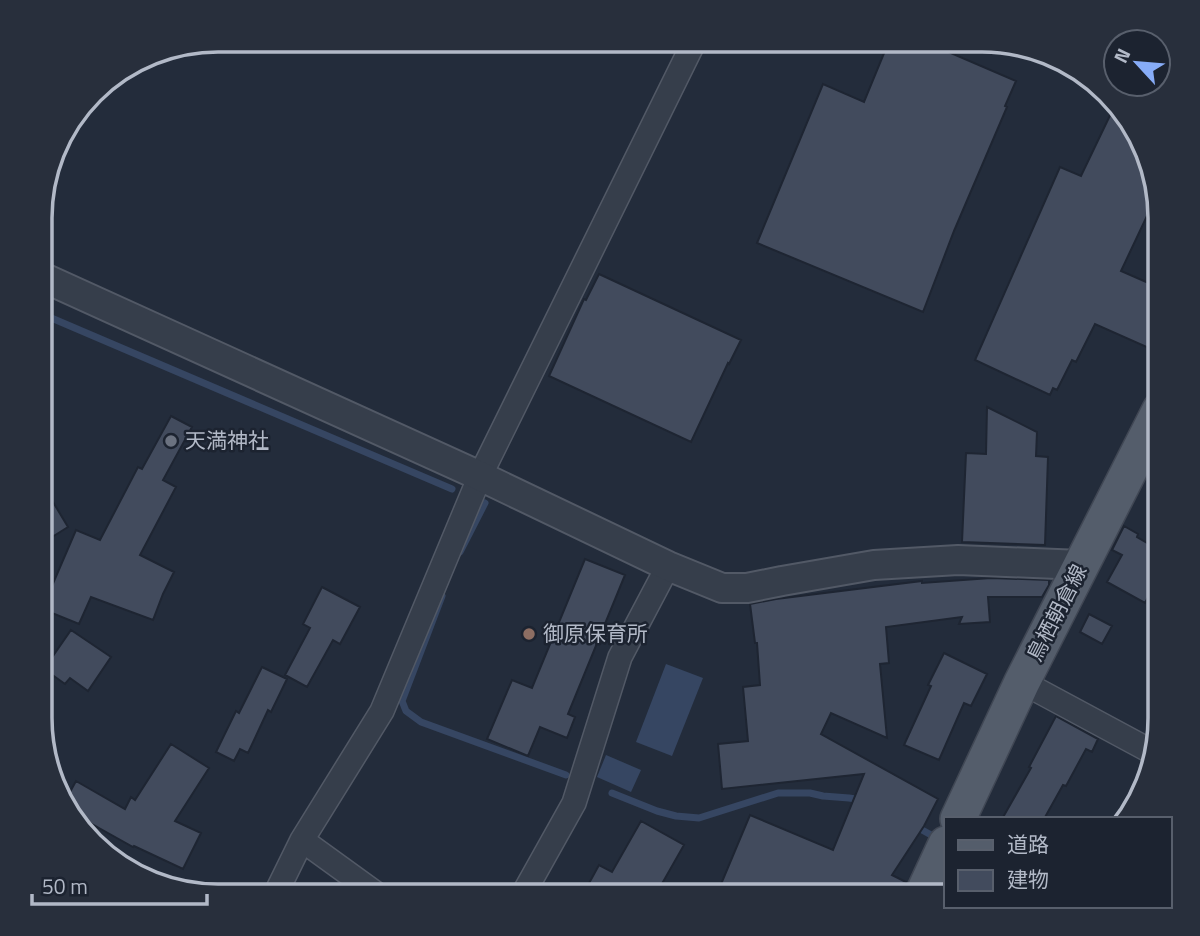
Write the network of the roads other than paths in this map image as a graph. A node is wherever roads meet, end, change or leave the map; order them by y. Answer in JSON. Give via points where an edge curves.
{"nodes":[{"id":1,"x":689,"y":53,"type":"edge"},
{"id":2,"x":52,"y":282,"type":"edge"},
{"id":3,"x":1147,"y":436,"type":"edge"},
{"id":4,"x":480,"y":476,"type":"junction"},
{"id":5,"x":1081,"y":565,"type":"junction"},
{"id":6,"x":668,"y":566,"type":"junction"},
{"id":7,"x":1022,"y":682,"type":"junction"},
{"id":8,"x":1144,"y":749,"type":"edge"},
{"id":9,"x":959,"y":817,"type":"edge"},
{"id":10,"x":302,"y":840,"type":"junction"},
{"id":11,"x":944,"y":848,"type":"edge"},
{"id":12,"x":281,"y":883,"type":"edge"},
{"id":13,"x":362,"y":883,"type":"edge"},
{"id":14,"x":529,"y":883,"type":"edge"},
{"id":15,"x":928,"y":884,"type":"edge"}],
"edges":[{"from":1,"to":4,"type":"street"},
{"from":2,"to":4,"type":"street"},
{"from":3,"to":5,"type":"main road","name":"鳥栖朝倉線"},
{"from":4,"to":6,"type":"street"},
{"from":4,"to":10,"type":"street","via":[[382,710]]},
{"from":5,"to":6,"type":"street","via":[[958,560],[886,565],[747,588],[722,588]]},
{"from":5,"to":7,"type":"main road","name":"鳥栖朝倉線"},
{"from":6,"to":14,"type":"street","via":[[620,657],[574,803]]},
{"from":7,"to":8,"type":"street"},
{"from":7,"to":9,"type":"main road","name":"鳥栖朝倉線"},
{"from":10,"to":12,"type":"street"},
{"from":10,"to":13,"type":"street"},
{"from":11,"to":15,"type":"main road"}]}
